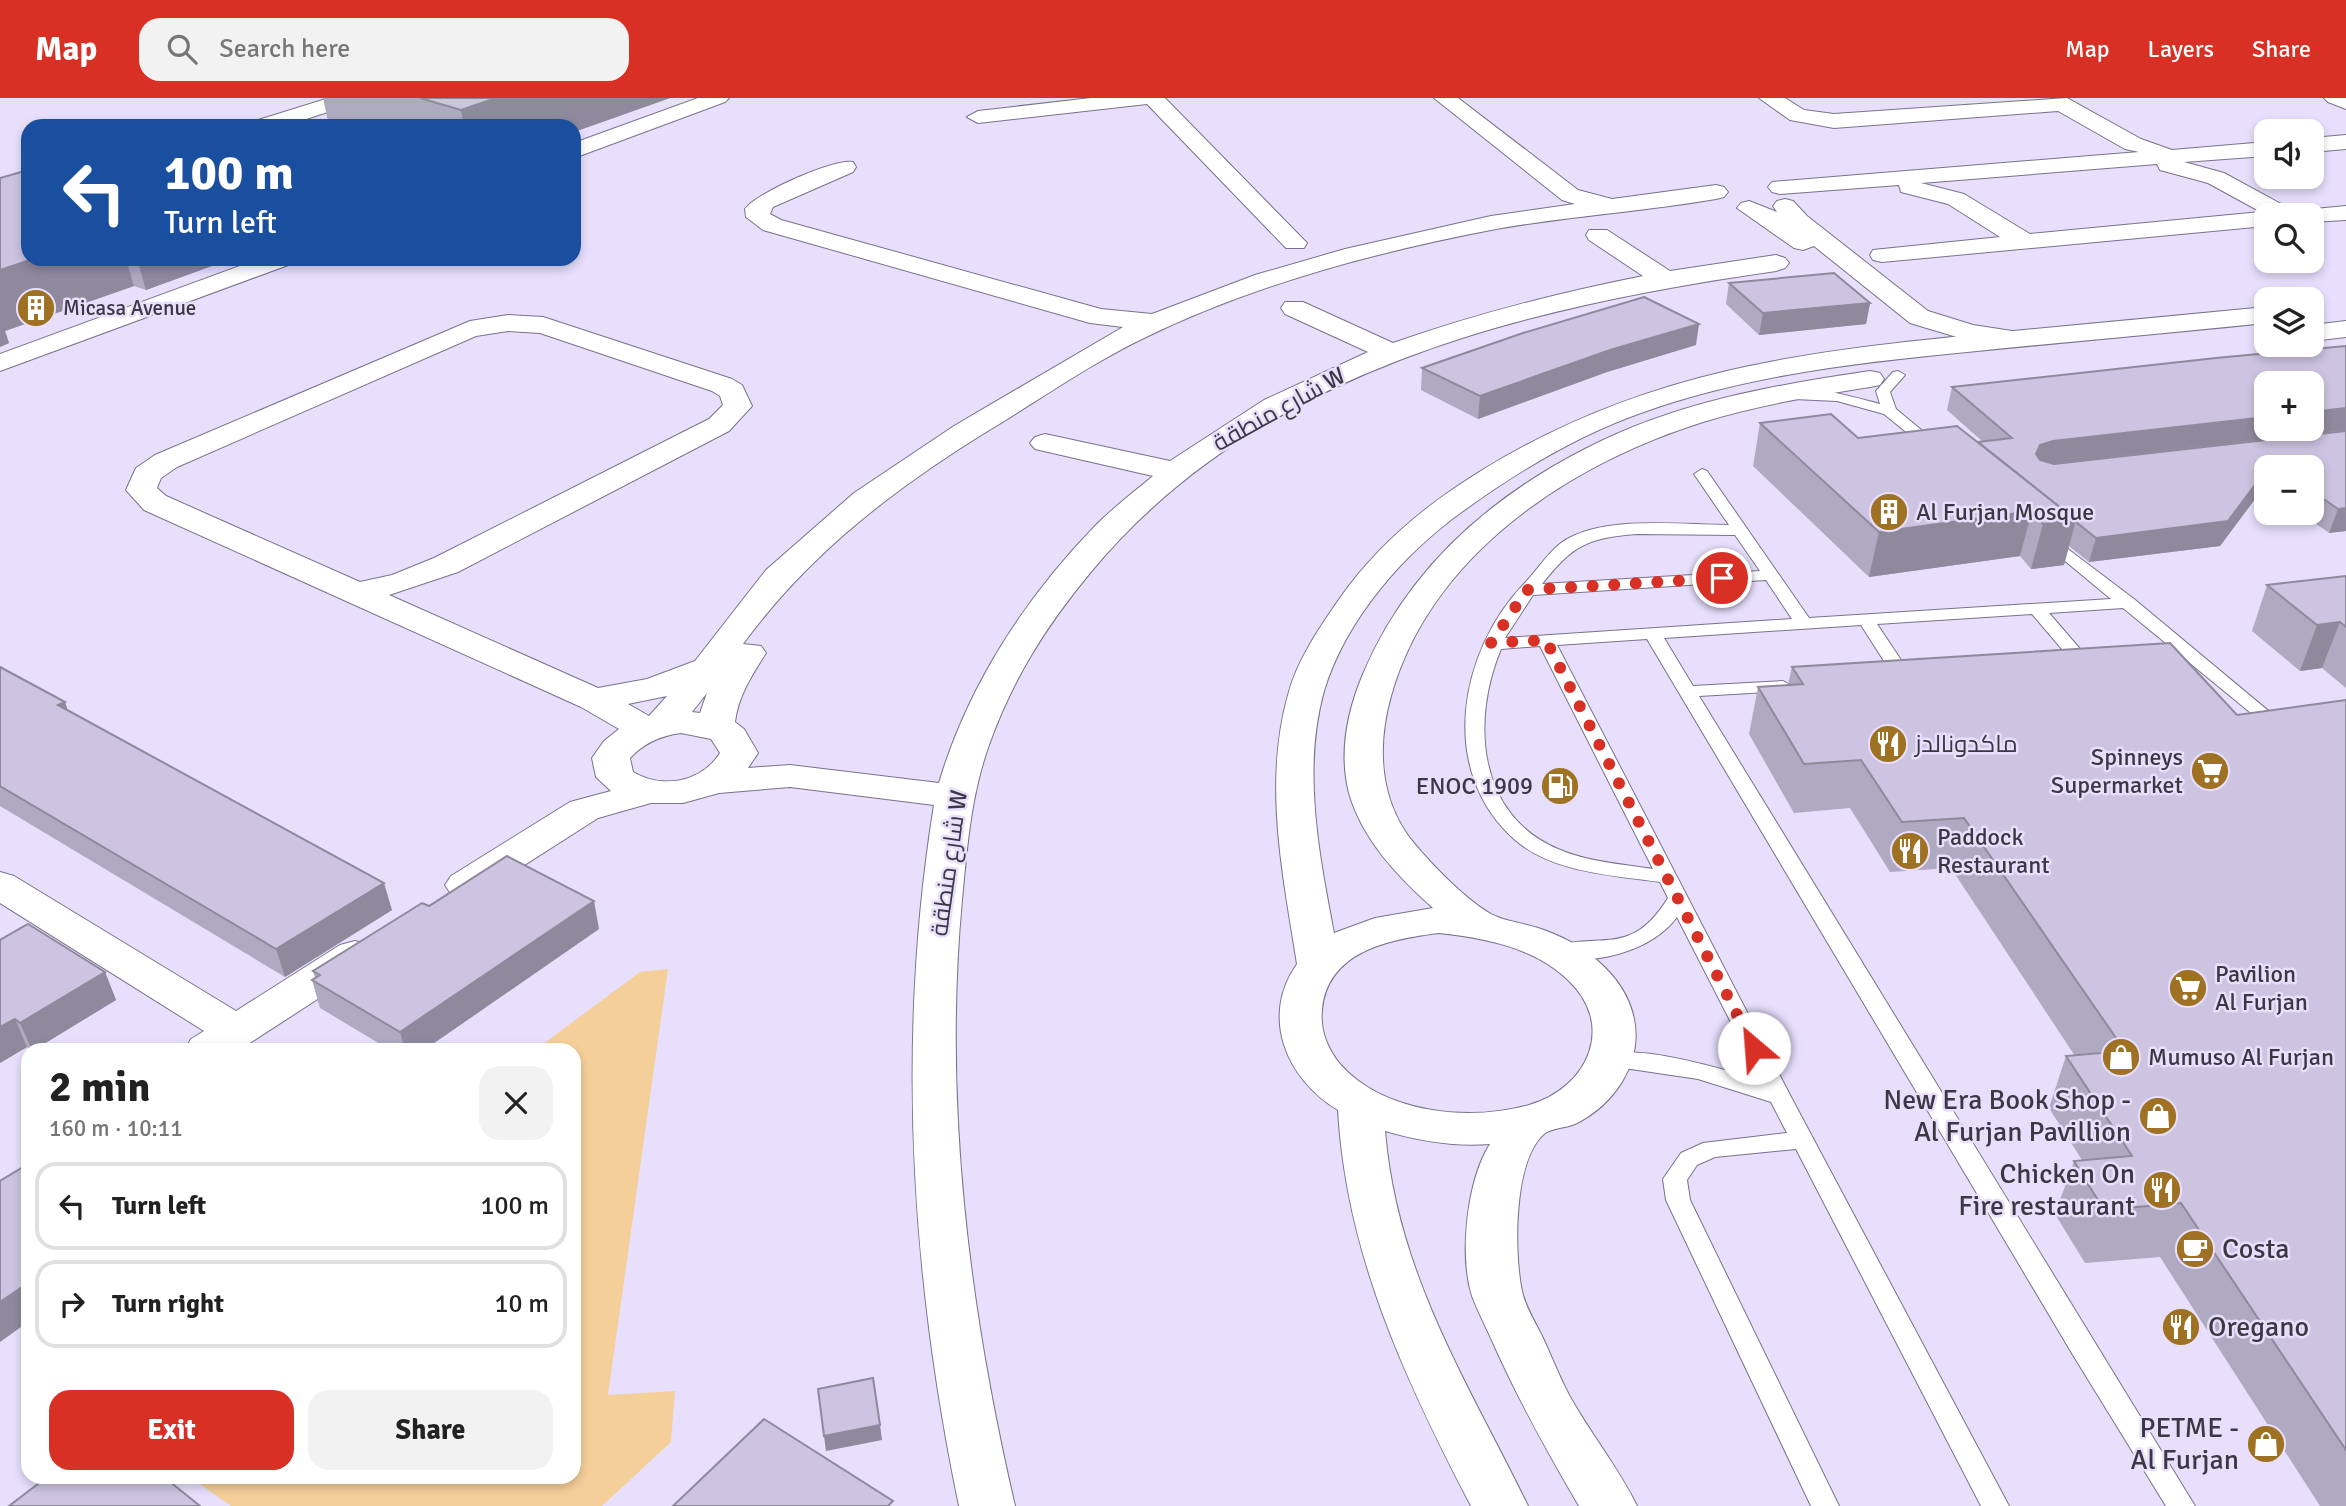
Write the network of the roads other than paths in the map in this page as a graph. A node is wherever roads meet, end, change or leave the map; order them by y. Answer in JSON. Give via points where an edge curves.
{"nodes":[{"id":1,"x":351,"y":98,"type":"edge"},
{"id":2,"x":718,"y":98,"type":"edge"},
{"id":3,"x":1148,"y":98,"type":"edge"},
{"id":4,"x":1153,"y":98,"type":"edge"},
{"id":5,"x":1445,"y":98,"type":"edge"},
{"id":6,"x":1770,"y":98,"type":"edge"},
{"id":7,"x":2335,"y":98,"type":"edge"},
{"id":8,"x":2057,"y":101,"type":"edge"},
{"id":9,"x":2346,"y":103,"type":"edge"},
{"id":10,"x":978,"y":117,"type":"dead end"},
{"id":11,"x":285,"y":119,"type":"edge"},
{"id":12,"x":2346,"y":142,"type":"edge"},
{"id":13,"x":2324,"y":144,"type":"edge"},
{"id":14,"x":581,"y":148,"type":"edge"},
{"id":15,"x":2346,"y":148,"type":"edge"},
{"id":16,"x":2254,"y":150,"type":"edge"},
{"id":17,"x":2324,"y":150,"type":"edge"},
{"id":18,"x":2131,"y":152,"type":"junction"},
{"id":19,"x":2254,"y":158,"type":"edge"},
{"id":20,"x":845,"y":167,"type":"dead end"},
{"id":21,"x":2217,"y":168,"type":"junction"},
{"id":22,"x":1958,"y":190,"type":"junction"},
{"id":23,"x":1738,"y":194,"type":"junction"},
{"id":24,"x":1786,"y":197,"type":"junction"},
{"id":25,"x":1568,"y":203,"type":"junction"},
{"id":26,"x":2267,"y":203,"type":"edge"},
{"id":27,"x":2346,"y":213,"type":"edge"},
{"id":28,"x":2324,"y":214,"type":"edge"},
{"id":29,"x":2254,"y":220,"type":"edge"},
{"id":30,"x":1598,"y":235,"type":"dead end"},
{"id":31,"x":2023,"y":240,"type":"junction"},
{"id":32,"x":1295,"y":243,"type":"dead end"},
{"id":33,"x":1882,"y":255,"type":"dead end"},
{"id":34,"x":1776,"y":263,"type":"dead end"},
{"id":35,"x":263,"y":266,"type":"edge"},
{"id":36,"x":1665,"y":279,"type":"junction"},
{"id":37,"x":2346,"y":307,"type":"edge"},
{"id":38,"x":1294,"y":308,"type":"dead end"},
{"id":39,"x":2324,"y":309,"type":"edge"},
{"id":40,"x":2254,"y":316,"type":"edge"},
{"id":41,"x":1099,"y":317,"type":"junction"},
{"id":42,"x":1156,"y":322,"type":"junction"},
{"id":43,"x":2346,"y":329,"type":"edge"},
{"id":44,"x":2324,"y":332,"type":"edge"},
{"id":45,"x":2015,"y":339,"type":"junction"},
{"id":46,"x":2254,"y":339,"type":"edge"},
{"id":47,"x":1115,"y":341,"type":"junction"},
{"id":48,"x":1390,"y":352,"type":"junction"},
{"id":49,"x":0,"y":363,"type":"edge"},
{"id":50,"x":1893,"y":363,"type":"junction"},
{"id":51,"x":1783,"y":395,"type":"junction"},
{"id":52,"x":1889,"y":411,"type":"junction"},
{"id":53,"x":1045,"y":443,"type":"dead end"},
{"id":54,"x":1942,"y":454,"type":"edge"},
{"id":55,"x":1173,"y":471,"type":"junction"},
{"id":56,"x":1702,"y":474,"type":"dead end"},
{"id":57,"x":1740,"y":530,"type":"junction"},
{"id":58,"x":2037,"y":531,"type":"edge"},
{"id":59,"x":446,"y":565,"type":"junction"},
{"id":60,"x":1771,"y":575,"type":"junction"},
{"id":61,"x":1527,"y":590,"type":"junction"},
{"id":62,"x":354,"y":594,"type":"junction"},
{"id":63,"x":2128,"y":603,"type":"junction"},
{"id":64,"x":2036,"y":609,"type":"junction"},
{"id":65,"x":1866,"y":620,"type":"junction"},
{"id":66,"x":422,"y":624,"type":"junction"},
{"id":67,"x":1804,"y":624,"type":"junction"},
{"id":68,"x":1652,"y":633,"type":"junction"},
{"id":69,"x":1546,"y":640,"type":"junction"},
{"id":70,"x":1491,"y":643,"type":"junction"},
{"id":71,"x":2078,"y":657,"type":"edge"},
{"id":72,"x":709,"y":668,"type":"junction"},
{"id":73,"x":1873,"y":681,"type":"edge"},
{"id":74,"x":1806,"y":685,"type":"edge"},
{"id":75,"x":1690,"y":691,"type":"junction"},
{"id":76,"x":594,"y":699,"type":"junction"},
{"id":77,"x":653,"y":727,"type":"junction"},
{"id":78,"x":2294,"y":733,"type":"edge"},
{"id":79,"x":727,"y":740,"type":"junction"},
{"id":80,"x":611,"y":769,"type":"junction"},
{"id":81,"x":790,"y":776,"type":"junction"},
{"id":82,"x":713,"y":782,"type":"junction"},
{"id":83,"x":649,"y":792,"type":"junction"},
{"id":84,"x":955,"y":796,"type":"junction"},
{"id":85,"x":584,"y":810,"type":"junction"},
{"id":86,"x":1667,"y":877,"type":"junction"},
{"id":87,"x":0,"y":885,"type":"edge"},
{"id":88,"x":1678,"y":899,"type":"junction"},
{"id":89,"x":432,"y":907,"type":"edge"},
{"id":90,"x":1476,"y":923,"type":"junction"},
{"id":91,"x":386,"y":936,"type":"edge"},
{"id":92,"x":1558,"y":951,"type":"junction"},
{"id":93,"x":1318,"y":965,"type":"junction"},
{"id":94,"x":222,"y":1041,"type":"edge"},
{"id":95,"x":1612,"y":1060,"type":"junction"},
{"id":96,"x":1780,"y":1097,"type":"junction"},
{"id":97,"x":1360,"y":1101,"type":"junction"},
{"id":98,"x":1527,"y":1124,"type":"junction"},
{"id":99,"x":1803,"y":1140,"type":"junction"},
{"id":100,"x":987,"y":1506,"type":"edge"},
{"id":101,"x":1500,"y":1506,"type":"edge"},
{"id":102,"x":1608,"y":1506,"type":"edge"},
{"id":103,"x":1825,"y":1506,"type":"edge"},
{"id":104,"x":1995,"y":1506,"type":"edge"},
{"id":105,"x":2181,"y":1506,"type":"edge"}],
"edges":[{"from":1,"to":11,"type":"street"},
{"from":2,"to":14,"type":"street"},
{"from":3,"to":10,"type":"street"},
{"from":4,"to":32,"type":"street"},
{"from":5,"to":25,"type":"street"},
{"from":6,"to":8,"type":"street","via":[[1798,115],[1833,121]]},
{"from":7,"to":9,"type":"street"},
{"from":8,"to":18,"type":"street"},
{"from":12,"to":13,"type":"street"},
{"from":15,"to":17,"type":"street"},
{"from":16,"to":18,"type":"street","via":[[2185,155]]},
{"from":18,"to":24,"type":"street"},
{"from":19,"to":21,"type":"street"},
{"from":20,"to":41,"type":"street","via":[[765,202],[757,209],[758,216],[772,225]]},
{"from":21,"to":22,"type":"street","via":[[2163,164]]},
{"from":21,"to":26,"type":"street"},
{"from":22,"to":24,"type":"street","via":[[1905,187]]},
{"from":22,"to":31,"type":"street"},
{"from":23,"to":24,"type":"street"},
{"from":23,"to":25,"type":"street","via":[[1609,205]]},
{"from":23,"to":50,"type":"street","via":[[1896,320],[1901,333]]},
{"from":23,"to":79,"type":"street","via":[[1552,222],[1407,253],[1261,295],[1155,339],[1006,425],[922,480],[821,565],[777,614],[725,687],[718,707]]},
{"from":24,"to":45,"type":"street","via":[[1798,220],[1919,317],[1960,331]]},
{"from":25,"to":42,"type":"street","via":[[1342,258],[1243,288]]},
{"from":27,"to":28,"type":"street"},
{"from":29,"to":31,"type":"street"},
{"from":30,"to":36,"type":"street"},
{"from":31,"to":33,"type":"street"},
{"from":34,"to":36,"type":"street","name":"شارع منطقة W"},
{"from":35,"to":49,"type":"street"},
{"from":36,"to":48,"type":"street","name":"شارع منطقة W","via":[[1548,303]]},
{"from":37,"to":39,"type":"street"},
{"from":38,"to":48,"type":"street"},
{"from":40,"to":45,"type":"street"},
{"from":41,"to":42,"type":"street"},
{"from":41,"to":47,"type":"street","via":[[1112,329]]},
{"from":42,"to":47,"type":"street"},
{"from":43,"to":44,"type":"street"},
{"from":45,"to":50,"type":"street"},
{"from":46,"to":50,"type":"street"},
{"from":47,"to":72,"type":"street","via":[[901,473],[845,514],[794,560],[748,611]]},
{"from":48,"to":55,"type":"street","name":"شارع منطقة W","via":[[1257,416]]},
{"from":50,"to":51,"type":"street"},
{"from":50,"to":52,"type":"lane","via":[[1883,391]]},
{"from":50,"to":93,"type":"street","via":[[1759,371],[1632,406],[1538,450],[1454,500],[1419,527],[1378,570],[1344,617],[1307,692],[1294,780],[1296,842]]},
{"from":51,"to":52,"type":"lane","via":[[1837,397]]},
{"from":51,"to":90,"type":"street","via":[[1641,434],[1568,471],[1477,535],[1439,573],[1408,615],[1384,663],[1367,716],[1362,755],[1370,796],[1391,839],[1427,882]]},
{"from":52,"to":54,"type":"lane"},
{"from":53,"to":55,"type":"street"},
{"from":55,"to":84,"type":"street","name":"شارع منطقة W","via":[[1115,521],[1072,569],[1019,642],[982,714]]},
{"from":56,"to":57,"type":"lane"},
{"from":57,"to":60,"type":"lane"},
{"from":57,"to":61,"type":"lane","via":[[1619,532],[1581,538],[1566,547]]},
{"from":58,"to":63,"type":"lane"},
{"from":59,"to":62,"type":"street"},
{"from":59,"to":62,"type":"street","via":[[719,425],[735,412],[737,398],[722,385],[543,325],[489,325],[470,329],[166,461],[143,481],[141,490],[155,503]]},
{"from":59,"to":66,"type":"street","via":[[426,594]]},
{"from":60,"to":61,"type":"lane"},
{"from":60,"to":67,"type":"lane"},
{"from":61,"to":70,"type":"lane"},
{"from":62,"to":66,"type":"street"},
{"from":63,"to":64,"type":"lane"},
{"from":63,"to":78,"type":"lane","via":[[2274,724]]},
{"from":64,"to":65,"type":"lane"},
{"from":64,"to":71,"type":"lane"},
{"from":65,"to":67,"type":"lane"},
{"from":65,"to":73,"type":"lane","via":[[1901,675]]},
{"from":66,"to":76,"type":"street"},
{"from":67,"to":68,"type":"lane"},
{"from":68,"to":69,"type":"lane"},
{"from":68,"to":75,"type":"lane"},
{"from":69,"to":70,"type":"lane"},
{"from":69,"to":86,"type":"lane"},
{"from":70,"to":86,"type":"lane","via":[[1471,722],[1476,765],[1492,798],[1522,835],[1552,853],[1591,865]]},
{"from":72,"to":76,"type":"street","via":[[655,688]]},
{"from":72,"to":77,"type":"street"},
{"from":74,"to":75,"type":"lane"},
{"from":75,"to":105,"type":"lane","via":[[2075,1337]]},
{"from":76,"to":77,"type":"street"},
{"from":77,"to":79,"type":"street","via":[[700,723]]},
{"from":77,"to":80,"type":"street","via":[[618,747]]},
{"from":79,"to":81,"type":"street"},
{"from":79,"to":82,"type":"street","via":[[726,774]]},
{"from":80,"to":83,"type":"street","via":[[623,784]]},
{"from":80,"to":85,"type":"street"},
{"from":81,"to":82,"type":"street"},
{"from":81,"to":84,"type":"street"},
{"from":82,"to":83,"type":"street","via":[[688,791]]},
{"from":83,"to":85,"type":"street"},
{"from":84,"to":100,"type":"street","name":"شارع منطقة W","via":[[933,998],[935,1121],[942,1242],[958,1357]]},
{"from":85,"to":89,"type":"street"},
{"from":86,"to":88,"type":"lane"},
{"from":87,"to":94,"type":"street"},
{"from":88,"to":92,"type":"lane","via":[[1669,918],[1651,934],[1593,951]]},
{"from":88,"to":96,"type":"lane"},
{"from":90,"to":92,"type":"street","via":[[1520,933]]},
{"from":90,"to":93,"type":"street","via":[[1403,923],[1340,946]]},
{"from":91,"to":94,"type":"street"},
{"from":92,"to":95,"type":"street","via":[[1588,975],[1607,1002],[1616,1031]]},
{"from":93,"to":97,"type":"street","via":[[1302,990],[1298,1019],[1307,1049],[1327,1077]]},
{"from":95,"to":96,"type":"lane","via":[[1697,1069]]},
{"from":95,"to":98,"type":"street","via":[[1585,1095],[1566,1109]]},
{"from":96,"to":99,"type":"lane"},
{"from":97,"to":98,"type":"street","via":[[1398,1119],[1441,1129],[1485,1130]]},
{"from":97,"to":101,"type":"street","via":[[1373,1203],[1394,1277],[1445,1406]]},
{"from":98,"to":102,"type":"street","via":[[1504,1161],[1494,1202],[1497,1294],[1549,1408]]},
{"from":99,"to":103,"type":"lane","via":[[1711,1150],[1689,1159],[1675,1179],[1678,1200]]},
{"from":99,"to":104,"type":"lane"}]}
